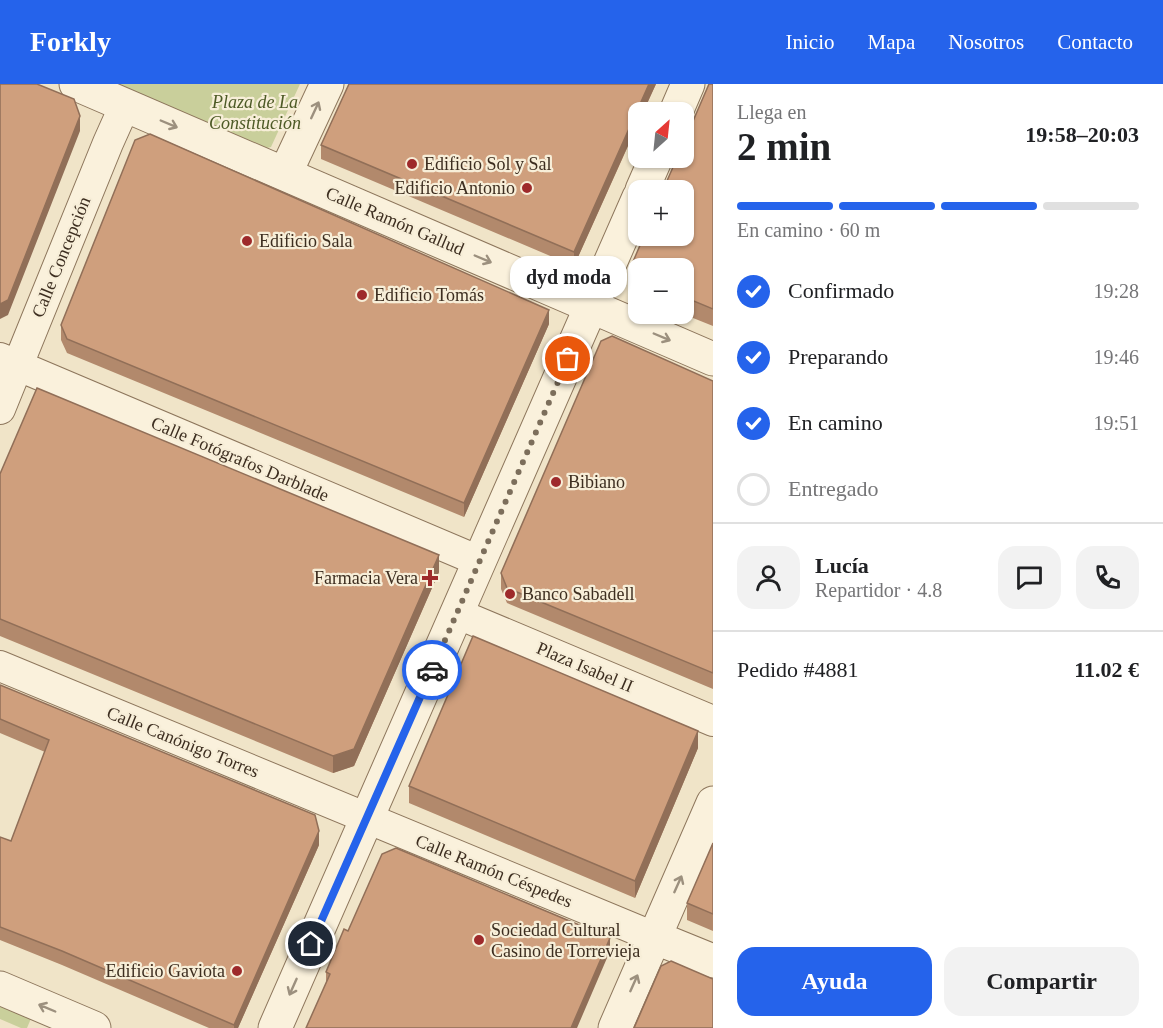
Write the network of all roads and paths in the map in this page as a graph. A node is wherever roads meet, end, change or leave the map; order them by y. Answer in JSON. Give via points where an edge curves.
{"nodes":[{"id":1,"x":76,"y":84,"type":"edge"},
{"id":2,"x":327,"y":84,"type":"edge"},
{"id":3,"x":688,"y":84,"type":"edge"},
{"id":4,"x":680,"y":102,"type":"edge"},
{"id":5,"x":125,"y":105,"type":"junction"},
{"id":6,"x":285,"y":174,"type":"junction"},
{"id":7,"x":628,"y":222,"type":"edge"},
{"id":8,"x":591,"y":307,"type":"junction"},
{"id":9,"x":713,"y":359,"type":"edge"},
{"id":10,"x":8,"y":361,"type":"edge"},
{"id":11,"x":0,"y":409,"type":"edge"},
{"id":12,"x":479,"y":561,"type":"junction"},
{"id":13,"x":456,"y":613,"type":"junction"},
{"id":14,"x":0,"y":666,"type":"edge"},
{"id":15,"x":713,"y":721,"type":"edge"},
{"id":16,"x":713,"y":802,"type":"edge"},
{"id":17,"x":366,"y":818,"type":"junction"},
{"id":18,"x":654,"y":938,"type":"junction"},
{"id":19,"x":713,"y":961,"type":"edge"},
{"id":20,"x":0,"y":988,"type":"edge"},
{"id":21,"x":94,"y":1028,"type":"edge"},
{"id":22,"x":275,"y":1028,"type":"edge"},
{"id":23,"x":615,"y":1028,"type":"edge"}],
"edges":[{"from":1,"to":5,"type":"street","name":"Calle Ramón Gallud"},
{"from":6,"to":2,"type":"street","one_way":true},
{"from":3,"to":4,"type":"street"},
{"from":5,"to":6,"type":"street","name":"Calle Ramón Gallud","one_way":true},
{"from":5,"to":10,"type":"street","name":"Calle Concepción"},
{"from":6,"to":8,"type":"street","name":"Calle Ramón Gallud","one_way":true},
{"from":7,"to":8,"type":"street"},
{"from":8,"to":9,"type":"street","name":"Calle Ramón Gallud","one_way":true},
{"from":8,"to":12,"type":"street"},
{"from":10,"to":11,"type":"street","name":"Calle Concepción"},
{"from":10,"to":12,"type":"street","name":"Calle Fotógrafos Darblade"},
{"from":12,"to":13,"type":"street"},
{"from":13,"to":15,"type":"street","name":"Plaza Isabel II"},
{"from":13,"to":17,"type":"street"},
{"from":14,"to":17,"type":"street","name":"Calle Canónigo Torres"},
{"from":18,"to":16,"type":"street","one_way":true},
{"from":17,"to":18,"type":"street","name":"Calle Ramón Céspedes"},
{"from":17,"to":22,"type":"street","one_way":true},
{"from":18,"to":19,"type":"street"},
{"from":23,"to":18,"type":"street","one_way":true},
{"from":21,"to":20,"type":"street","one_way":true}]}
